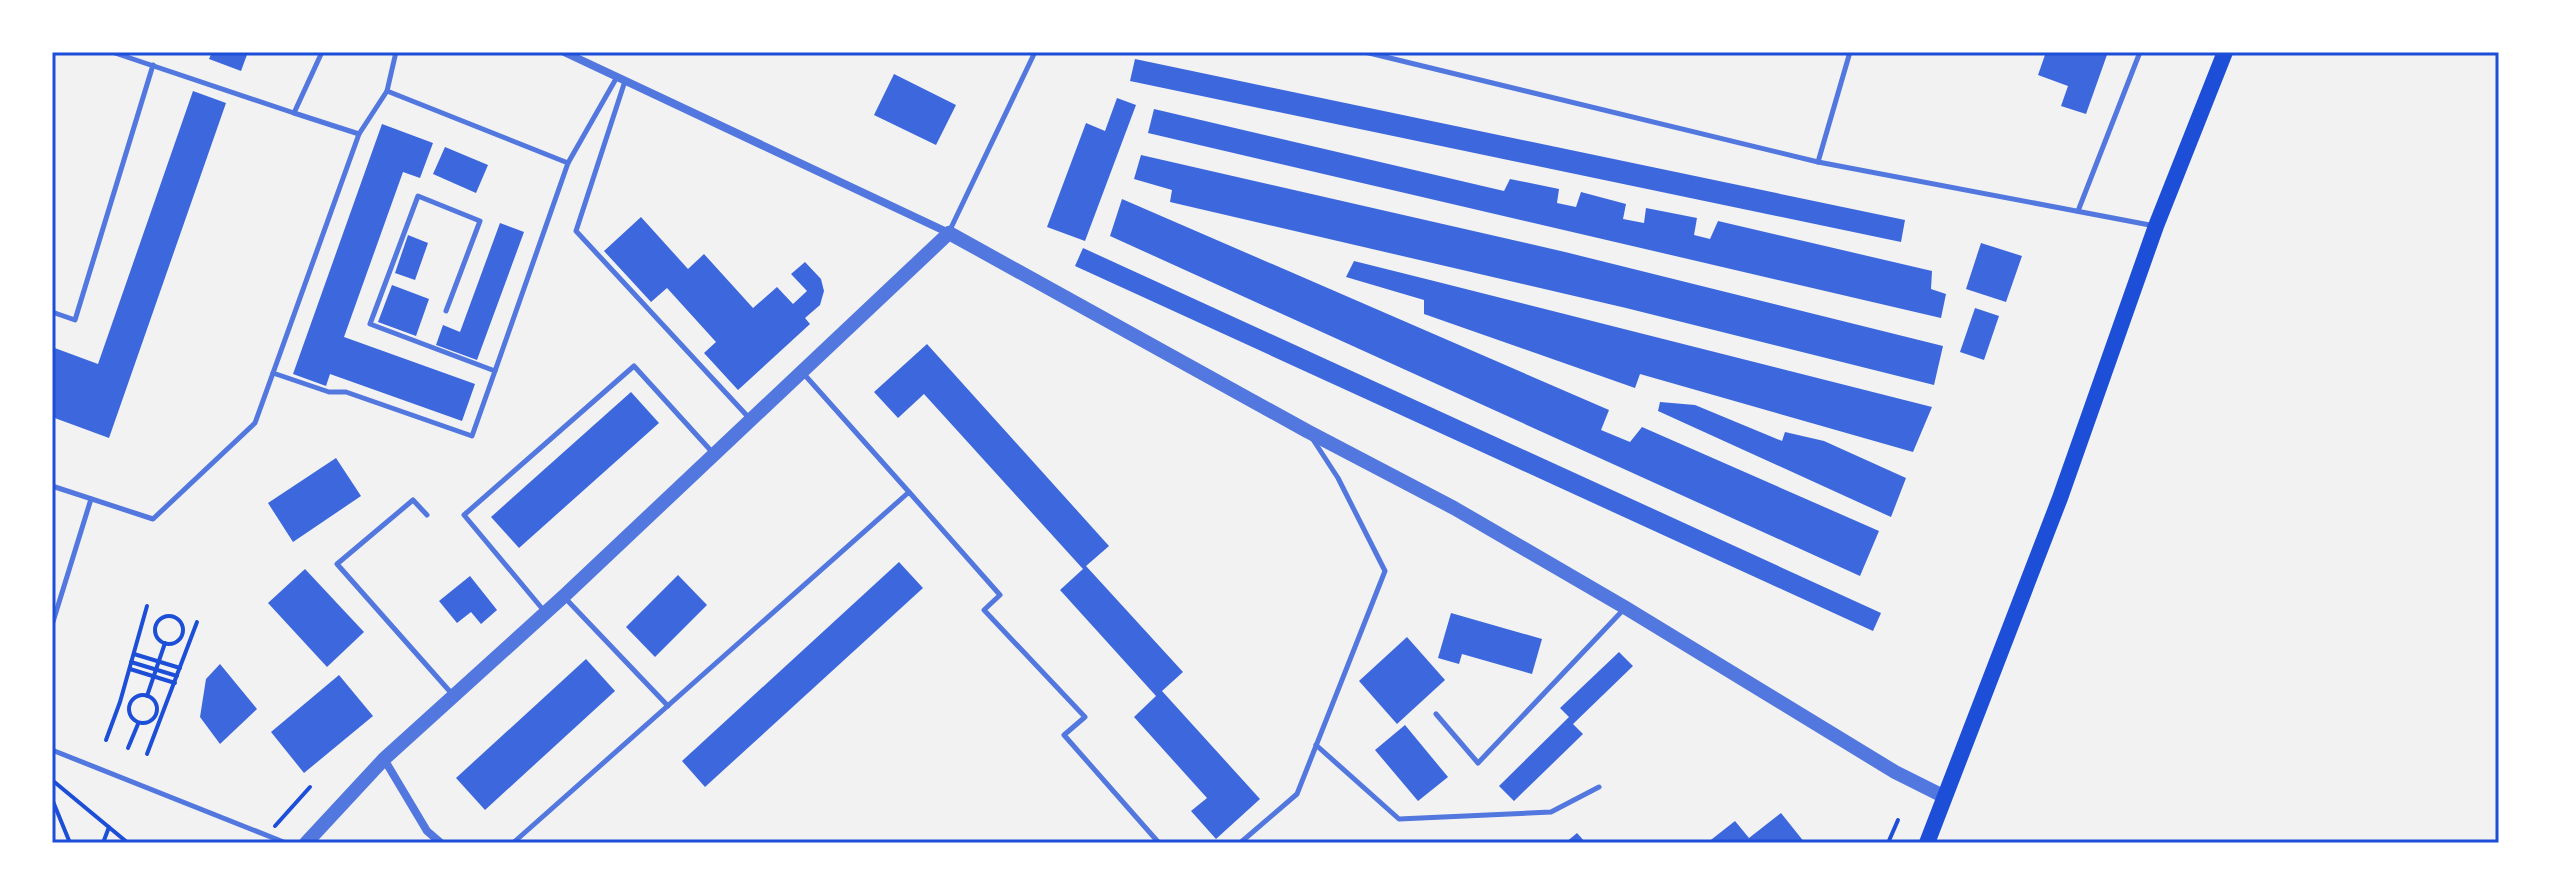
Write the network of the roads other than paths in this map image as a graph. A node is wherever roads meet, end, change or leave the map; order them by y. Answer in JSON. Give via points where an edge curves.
{"nodes":[{"id":1,"x":112,"y":52,"type":"edge"},
{"id":2,"x":322,"y":52,"type":"edge"},
{"id":3,"x":396,"y":52,"type":"edge"},
{"id":4,"x":564,"y":52,"type":"edge"},
{"id":5,"x":1035,"y":52,"type":"edge"},
{"id":6,"x":1365,"y":52,"type":"edge"},
{"id":7,"x":1850,"y":52,"type":"edge"},
{"id":8,"x":2140,"y":52,"type":"edge"},
{"id":9,"x":2225,"y":52,"type":"edge"},
{"id":10,"x":153,"y":65,"type":"junction"},
{"id":11,"x":621,"y":79,"type":"junction"},
{"id":12,"x":387,"y":91,"type":"junction"},
{"id":13,"x":294,"y":113,"type":"junction"},
{"id":14,"x":359,"y":134,"type":"junction"},
{"id":15,"x":1818,"y":162,"type":"junction"},
{"id":16,"x":568,"y":163,"type":"junction"},
{"id":17,"x":2078,"y":211,"type":"junction"},
{"id":18,"x":2156,"y":226,"type":"junction"},
{"id":19,"x":949,"y":233,"type":"junction"},
{"id":20,"x":446,"y":311,"type":"dead end"},
{"id":21,"x":52,"y":312,"type":"edge"},
{"id":22,"x":495,"y":371,"type":"junction"},
{"id":23,"x":803,"y":372,"type":"junction"},
{"id":24,"x":273,"y":373,"type":"junction"},
{"id":25,"x":751,"y":421,"type":"junction"},
{"id":26,"x":1307,"y":431,"type":"junction"},
{"id":27,"x":715,"y":455,"type":"junction"},
{"id":28,"x":52,"y":486,"type":"edge"},
{"id":29,"x":909,"y":492,"type":"junction"},
{"id":30,"x":91,"y":499,"type":"junction"},
{"id":31,"x":427,"y":515,"type":"dead end"},
{"id":32,"x":564,"y":596,"type":"junction"},
{"id":33,"x":1626,"y":608,"type":"junction"},
{"id":34,"x":546,"y":613,"type":"junction"},
{"id":35,"x":52,"y":625,"type":"edge"},
{"id":36,"x":454,"y":696,"type":"junction"},
{"id":37,"x":668,"y":706,"type":"junction"},
{"id":38,"x":1436,"y":714,"type":"dead end"},
{"id":39,"x":1316,"y":745,"type":"junction"},
{"id":40,"x":52,"y":750,"type":"edge"},
{"id":41,"x":384,"y":759,"type":"junction"},
{"id":42,"x":1599,"y":787,"type":"dead end"},
{"id":43,"x":1945,"y":797,"type":"junction"},
{"id":44,"x":286,"y":843,"type":"edge"},
{"id":45,"x":306,"y":843,"type":"edge"},
{"id":46,"x":441,"y":843,"type":"edge"},
{"id":47,"x":513,"y":843,"type":"edge"},
{"id":48,"x":1159,"y":843,"type":"edge"},
{"id":49,"x":1240,"y":843,"type":"edge"},
{"id":50,"x":1927,"y":843,"type":"edge"}],
"edges":[{"from":1,"to":10,"type":"lane"},
{"from":2,"to":13,"type":"lane"},
{"from":3,"to":12,"type":"lane"},
{"from":4,"to":11,"type":"street"},
{"from":5,"to":19,"type":"lane"},
{"from":6,"to":15,"type":"lane"},
{"from":7,"to":15,"type":"lane"},
{"from":8,"to":17,"type":"lane"},
{"from":9,"to":18,"type":"main road"},
{"from":10,"to":13,"type":"lane"},
{"from":10,"to":21,"type":"lane","via":[[75,320]]},
{"from":11,"to":16,"type":"lane"},
{"from":11,"to":19,"type":"street"},
{"from":11,"to":25,"type":"lane","via":[[576,231]]},
{"from":12,"to":14,"type":"lane"},
{"from":12,"to":16,"type":"lane"},
{"from":13,"to":14,"type":"lane"},
{"from":14,"to":24,"type":"lane"},
{"from":15,"to":17,"type":"lane"},
{"from":16,"to":22,"type":"lane"},
{"from":17,"to":18,"type":"lane"},
{"from":18,"to":43,"type":"main road","via":[[2060,498]]},
{"from":19,"to":23,"type":"street"},
{"from":19,"to":26,"type":"street"},
{"from":20,"to":22,"type":"lane","via":[[480,221],[418,196],[370,324]]},
{"from":22,"to":24,"type":"lane","via":[[472,436]]},
{"from":23,"to":25,"type":"street"},
{"from":23,"to":29,"type":"lane"},
{"from":24,"to":30,"type":"lane","via":[[255,423],[153,519]]},
{"from":25,"to":27,"type":"street"},
{"from":26,"to":33,"type":"street"},
{"from":26,"to":39,"type":"lane","via":[[1338,478],[1385,571]]},
{"from":27,"to":32,"type":"street"},
{"from":27,"to":34,"type":"lane","via":[[634,366],[464,515]]},
{"from":28,"to":30,"type":"lane"},
{"from":29,"to":37,"type":"lane"},
{"from":29,"to":48,"type":"lane","via":[[1000,595],[984,610],[1085,717],[1064,735]]},
{"from":30,"to":35,"type":"lane"},
{"from":31,"to":36,"type":"lane","via":[[413,500],[337,564]]},
{"from":32,"to":34,"type":"street"},
{"from":32,"to":37,"type":"lane"},
{"from":33,"to":38,"type":"lane","via":[[1478,763]]},
{"from":33,"to":43,"type":"street"},
{"from":34,"to":36,"type":"street"},
{"from":36,"to":41,"type":"street"},
{"from":37,"to":47,"type":"lane"},
{"from":39,"to":42,"type":"lane","via":[[1399,819],[1551,812]]},
{"from":39,"to":49,"type":"lane","via":[[1297,794]]},
{"from":40,"to":44,"type":"lane"},
{"from":41,"to":45,"type":"street"},
{"from":41,"to":46,"type":"street","via":[[427,831]]},
{"from":43,"to":50,"type":"main road"}]}
